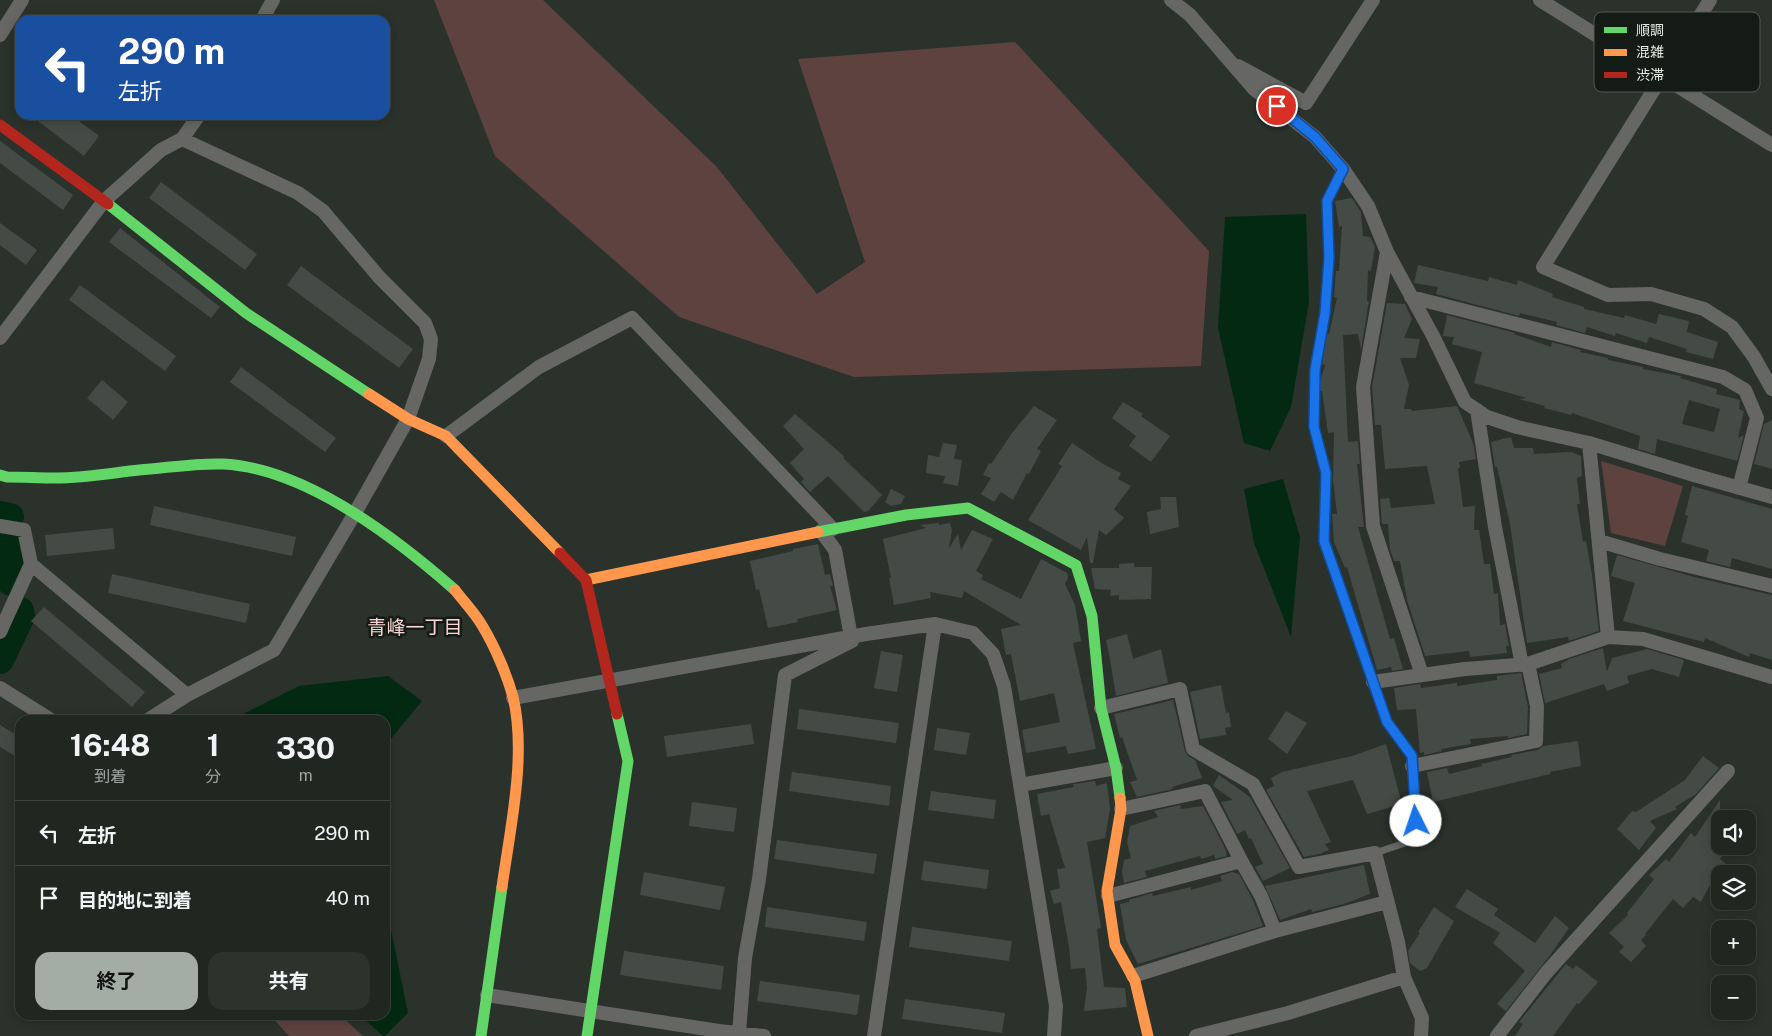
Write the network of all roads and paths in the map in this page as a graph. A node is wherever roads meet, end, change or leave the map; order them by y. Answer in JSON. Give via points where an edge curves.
{"nodes":[{"id":1,"x":22,"y":0,"type":"edge"},
{"id":2,"x":272,"y":0,"type":"edge"},
{"id":3,"x":1171,"y":0,"type":"edge"},
{"id":4,"x":1373,"y":0,"type":"edge"},
{"id":5,"x":1540,"y":0,"type":"edge"},
{"id":6,"x":1710,"y":0,"type":"edge"},
{"id":7,"x":1702,"y":12,"type":"edge"},
{"id":8,"x":264,"y":15,"type":"edge"},
{"id":9,"x":1594,"y":34,"type":"edge"},
{"id":10,"x":0,"y":35,"type":"edge"},
{"id":11,"x":1231,"y":62,"type":"junction"},
{"id":12,"x":1652,"y":92,"type":"edge"},
{"id":13,"x":1688,"y":92,"type":"edge"},
{"id":14,"x":195,"y":120,"type":"edge"},
{"id":15,"x":0,"y":125,"type":"edge"},
{"id":16,"x":182,"y":139,"type":"junction"},
{"id":17,"x":1772,"y":145,"type":"edge"},
{"id":18,"x":1343,"y":169,"type":"junction"},
{"id":19,"x":104,"y":201,"type":"junction"},
{"id":20,"x":1387,"y":252,"type":"junction"},
{"id":21,"x":1411,"y":297,"type":"junction"},
{"id":22,"x":0,"y":338,"type":"edge"},
{"id":23,"x":1772,"y":390,"type":"edge"},
{"id":24,"x":1477,"y":410,"type":"junction"},
{"id":25,"x":408,"y":419,"type":"junction"},
{"id":26,"x":446,"y":436,"type":"junction"},
{"id":27,"x":1589,"y":443,"type":"junction"},
{"id":28,"x":0,"y":475,"type":"edge"},
{"id":29,"x":1739,"y":488,"type":"junction"},
{"id":30,"x":1772,"y":497,"type":"edge"},
{"id":31,"x":355,"y":513,"type":"junction"},
{"id":32,"x":0,"y":526,"type":"edge"},
{"id":33,"x":827,"y":530,"type":"junction"},
{"id":34,"x":1599,"y":541,"type":"junction"},
{"id":35,"x":31,"y":564,"type":"junction"},
{"id":36,"x":586,"y":580,"type":"junction"},
{"id":37,"x":1772,"y":586,"type":"edge"},
{"id":38,"x":935,"y":624,"type":"junction"},
{"id":39,"x":0,"y":632,"type":"edge"},
{"id":40,"x":866,"y":634,"type":"junction"},
{"id":41,"x":851,"y":637,"type":"junction"},
{"id":42,"x":1608,"y":638,"type":"junction"},
{"id":43,"x":1525,"y":665,"type":"junction"},
{"id":44,"x":1422,"y":675,"type":"junction"},
{"id":45,"x":1772,"y":677,"type":"edge"},
{"id":46,"x":610,"y":681,"type":"junction"},
{"id":47,"x":1373,"y":682,"type":"junction"},
{"id":48,"x":0,"y":688,"type":"edge"},
{"id":49,"x":187,"y":695,"type":"junction"},
{"id":50,"x":513,"y":698,"type":"junction"},
{"id":51,"x":1101,"y":708,"type":"junction"},
{"id":52,"x":43,"y":715,"type":"edge"},
{"id":53,"x":156,"y":715,"type":"edge"},
{"id":54,"x":1412,"y":766,"type":"junction"},
{"id":55,"x":1116,"y":768,"type":"junction"},
{"id":56,"x":1728,"y":772,"type":"dead end"},
{"id":57,"x":1020,"y":784,"type":"junction"},
{"id":58,"x":1121,"y":809,"type":"junction"},
{"id":59,"x":1375,"y":853,"type":"junction"},
{"id":60,"x":1241,"y":861,"type":"junction"},
{"id":61,"x":1108,"y":896,"type":"junction"},
{"id":62,"x":1387,"y":902,"type":"junction"},
{"id":63,"x":1275,"y":931,"type":"junction"},
{"id":64,"x":1133,"y":976,"type":"junction"},
{"id":65,"x":1404,"y":977,"type":"junction"},
{"id":66,"x":486,"y":995,"type":"junction"},
{"id":67,"x":591,"y":1011,"type":"junction"},
{"id":68,"x":739,"y":1033,"type":"junction"},
{"id":69,"x":719,"y":1034,"type":"edge"},
{"id":70,"x":481,"y":1036,"type":"edge"},
{"id":71,"x":587,"y":1036,"type":"edge"},
{"id":72,"x":764,"y":1036,"type":"edge"},
{"id":73,"x":874,"y":1036,"type":"edge"},
{"id":74,"x":1054,"y":1036,"type":"edge"},
{"id":75,"x":1148,"y":1036,"type":"edge"},
{"id":76,"x":1196,"y":1036,"type":"edge"},
{"id":77,"x":1421,"y":1036,"type":"edge"},
{"id":78,"x":1498,"y":1036,"type":"edge"}],
"edges":[{"from":1,"to":10,"type":"street"},
{"from":2,"to":8,"type":"street"},
{"from":3,"to":11,"type":"street","via":[[1190,15]]},
{"from":4,"to":11,"type":"street","via":[[1306,103]]},
{"from":5,"to":9,"type":"street"},
{"from":6,"to":7,"type":"street"},
{"from":11,"to":18,"type":"street","via":[[1254,89],[1315,137]]},
{"from":12,"to":23,"type":"street","via":[[1543,267],[1608,295],[1651,294],[1704,309],[1732,327]]},
{"from":13,"to":17,"type":"street"},
{"from":14,"to":16,"type":"street"},
{"from":15,"to":19,"type":"street"},
{"from":16,"to":19,"type":"street","via":[[161,150]]},
{"from":16,"to":25,"type":"street","via":[[298,193],[323,211],[379,277],[425,323],[431,339],[429,359]]},
{"from":18,"to":20,"type":"street","via":[[1368,206]]},
{"from":18,"to":47,"type":"lane","via":[[1327,201],[1329,258],[1325,313],[1315,370],[1314,427],[1326,473],[1324,541]]},
{"from":19,"to":22,"type":"street"},
{"from":19,"to":25,"type":"street","via":[[246,313]]},
{"from":20,"to":21,"type":"street"},
{"from":20,"to":44,"type":"street","via":[[1363,387],[1373,526]]},
{"from":21,"to":24,"type":"street","via":[[1465,402]]},
{"from":21,"to":29,"type":"street","via":[[1723,376],[1745,390],[1757,418]]},
{"from":24,"to":27,"type":"street","via":[[1487,417],[1517,427]]},
{"from":24,"to":43,"type":"street","via":[[1495,527]]},
{"from":25,"to":26,"type":"street"},
{"from":25,"to":31,"type":"street"},
{"from":26,"to":33,"type":"street","via":[[539,367],[632,318]]},
{"from":26,"to":36,"type":"street"},
{"from":27,"to":29,"type":"street"},
{"from":27,"to":34,"type":"street"},
{"from":28,"to":31,"type":"street","via":[[58,478],[223,464],[264,470],[306,486]]},
{"from":29,"to":30,"type":"street"},
{"from":31,"to":49,"type":"street","via":[[274,650]]},
{"from":31,"to":50,"type":"street","via":[[455,590],[483,626]]},
{"from":32,"to":35,"type":"street","via":[[24,530]]},
{"from":33,"to":36,"type":"street"},
{"from":33,"to":41,"type":"street","via":[[835,550]]},
{"from":33,"to":51,"type":"street","via":[[906,515],[968,508],[1076,565],[1092,616]]},
{"from":34,"to":37,"type":"street"},
{"from":34,"to":42,"type":"street"},
{"from":35,"to":39,"type":"street"},
{"from":35,"to":49,"type":"street"},
{"from":36,"to":46,"type":"street"},
{"from":38,"to":40,"type":"street"},
{"from":38,"to":57,"type":"street","via":[[973,633],[992,654],[1004,686]]},
{"from":38,"to":73,"type":"street"},
{"from":40,"to":41,"type":"street"},
{"from":40,"to":68,"type":"street","via":[[785,675],[759,879],[745,958]]},
{"from":41,"to":46,"type":"street"},
{"from":42,"to":43,"type":"street"},
{"from":42,"to":45,"type":"street","via":[[1643,639]]},
{"from":43,"to":44,"type":"street"},
{"from":43,"to":54,"type":"street","via":[[1537,706],[1536,741]]},
{"from":44,"to":47,"type":"street"},
{"from":46,"to":50,"type":"street"},
{"from":46,"to":67,"type":"street","via":[[628,761]]},
{"from":47,"to":54,"type":"lane","via":[[1387,722],[1412,756]]},
{"from":48,"to":52,"type":"street"},
{"from":49,"to":53,"type":"street"},
{"from":50,"to":66,"type":"street","via":[[518,738],[516,775]]},
{"from":51,"to":55,"type":"street"},
{"from":51,"to":59,"type":"street","via":[[1180,689],[1193,749],[1253,784],[1299,866]]},
{"from":54,"to":59,"type":"lane","via":[[1417,839]]},
{"from":55,"to":57,"type":"street"},
{"from":55,"to":58,"type":"street"},
{"from":56,"to":78,"type":"street","via":[[1546,973]]},
{"from":57,"to":74,"type":"street","via":[[1056,1006]]},
{"from":58,"to":60,"type":"street","via":[[1205,791]]},
{"from":58,"to":61,"type":"street"},
{"from":59,"to":62,"type":"street"},
{"from":60,"to":61,"type":"street"},
{"from":60,"to":63,"type":"street","via":[[1261,896]]},
{"from":61,"to":64,"type":"street","via":[[1115,945]]},
{"from":62,"to":63,"type":"street"},
{"from":62,"to":65,"type":"street"},
{"from":63,"to":64,"type":"street"},
{"from":64,"to":75,"type":"street"},
{"from":65,"to":76,"type":"street"},
{"from":65,"to":77,"type":"street","via":[[1422,1018]]},
{"from":66,"to":67,"type":"street"},
{"from":66,"to":70,"type":"street"},
{"from":67,"to":69,"type":"street"},
{"from":67,"to":71,"type":"street"},
{"from":68,"to":69,"type":"street"},
{"from":68,"to":72,"type":"street"}]}
